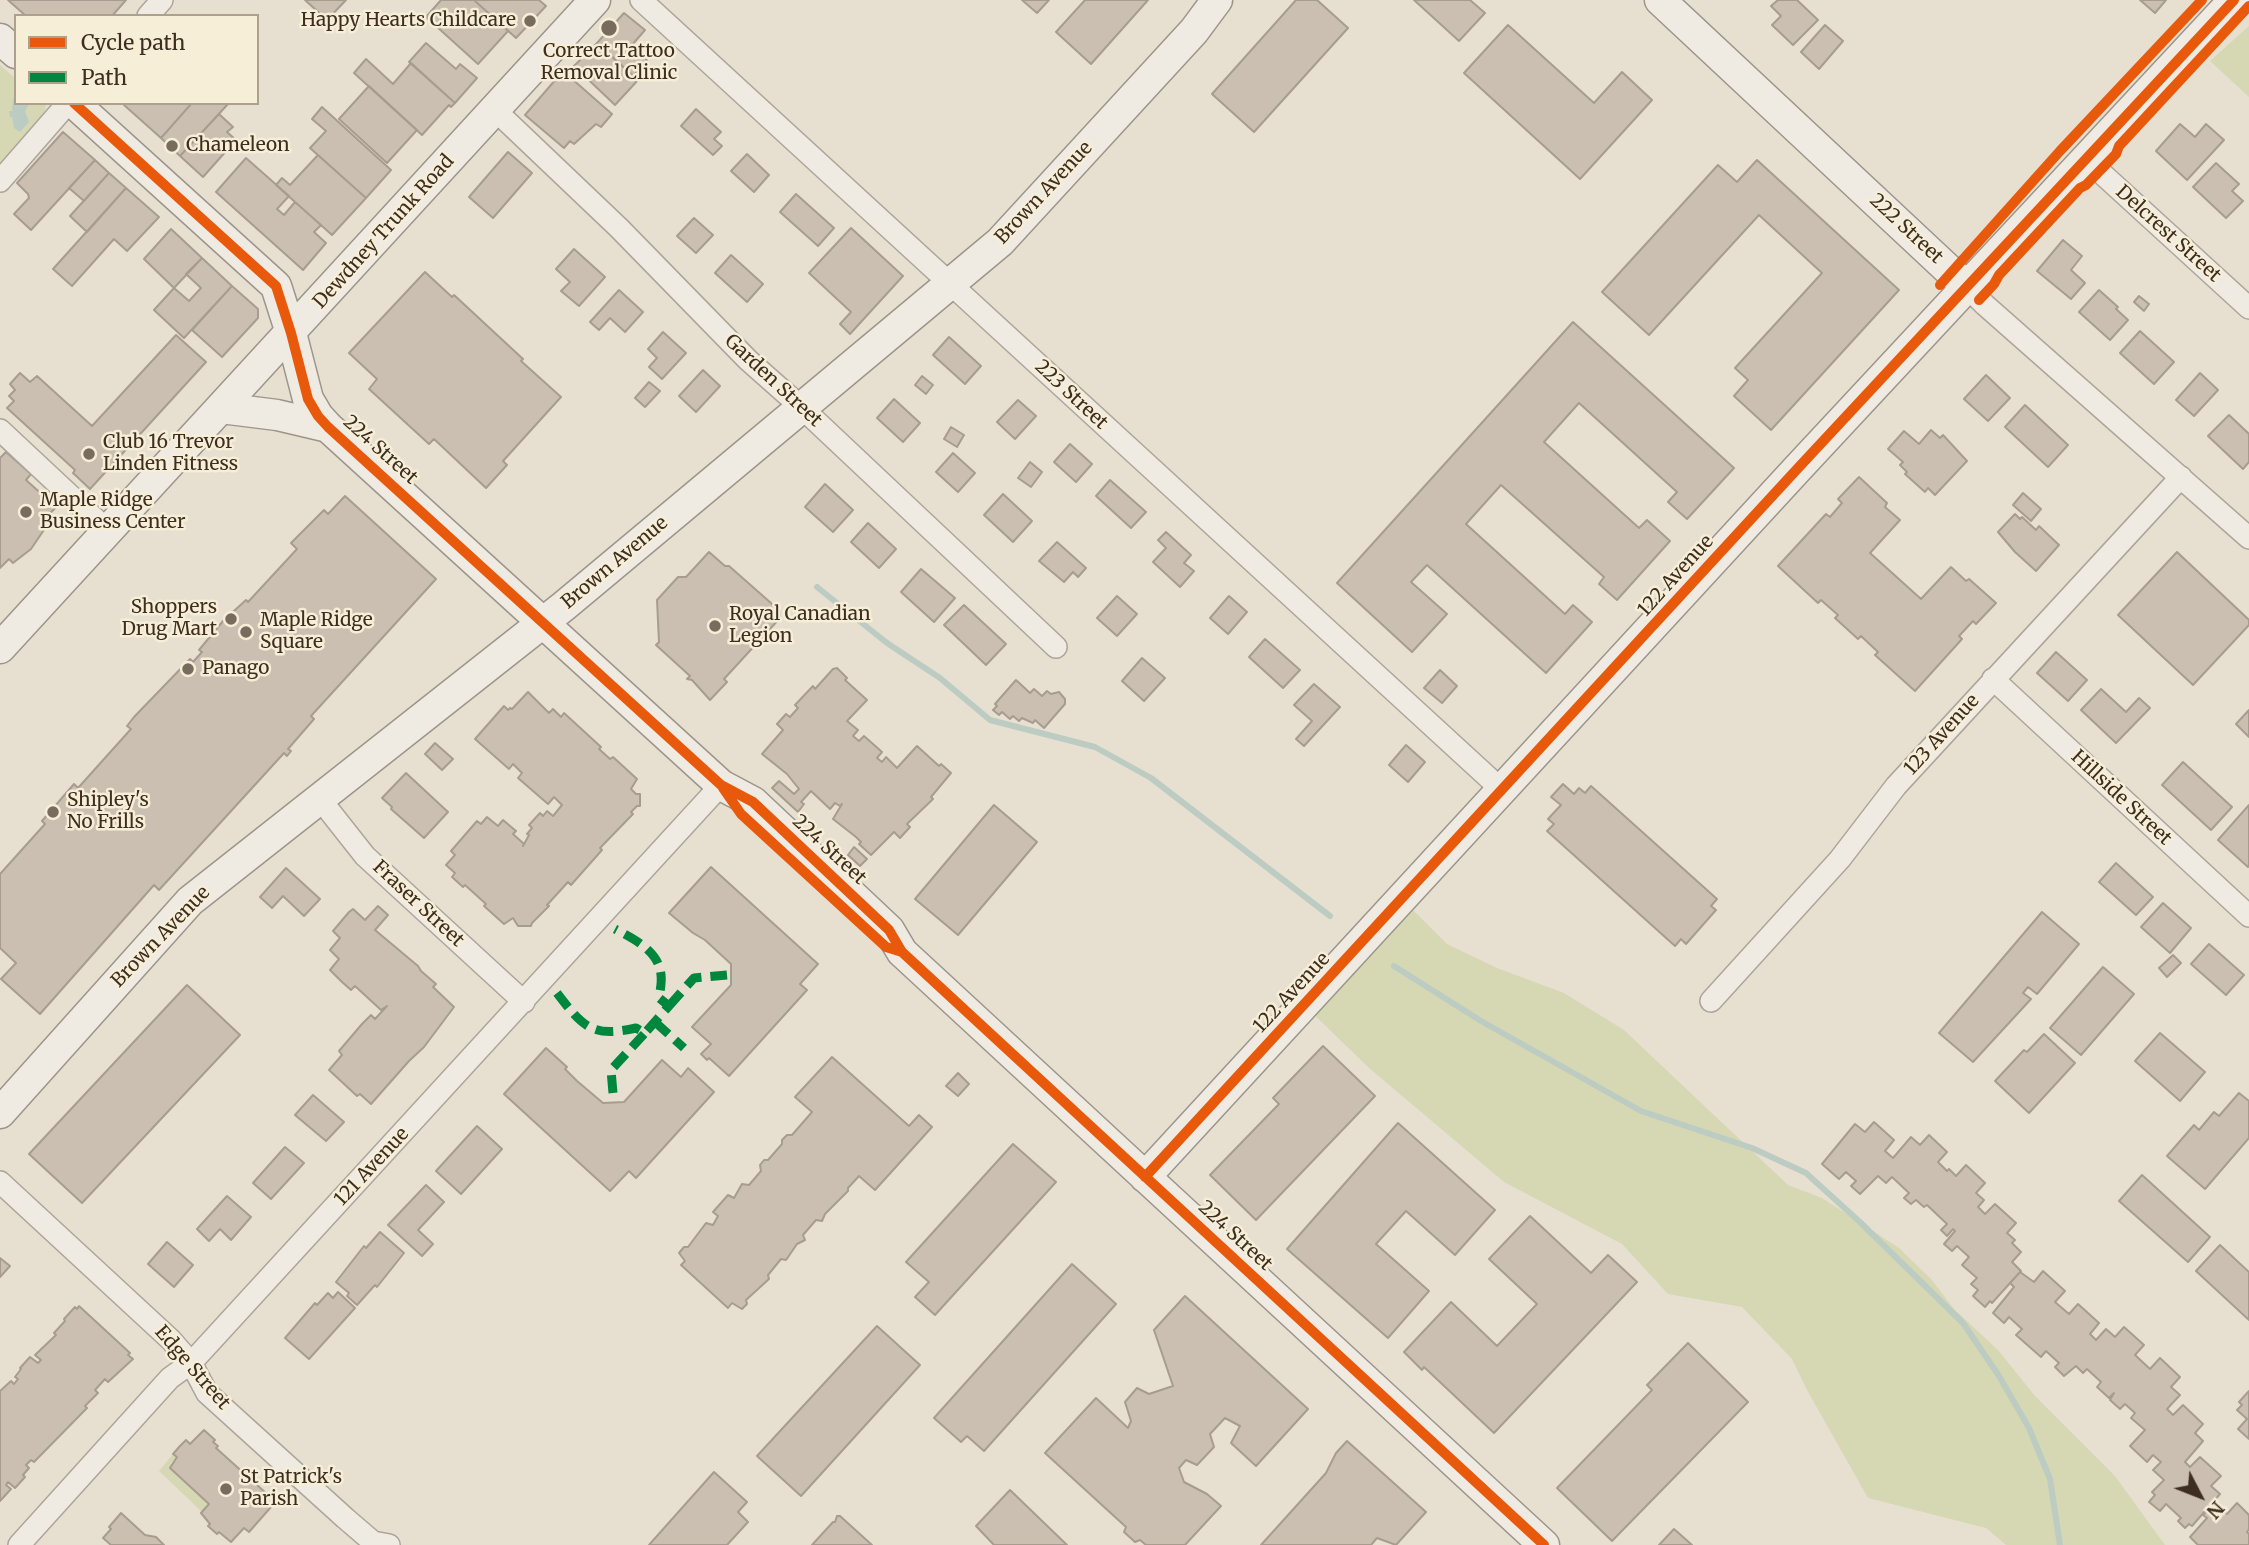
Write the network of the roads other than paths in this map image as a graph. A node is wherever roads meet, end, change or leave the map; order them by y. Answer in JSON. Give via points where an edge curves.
{"nodes":[{"id":1,"x":162,"y":0,"type":"edge"},
{"id":2,"x":596,"y":0,"type":"edge"},
{"id":3,"x":641,"y":0,"type":"edge"},
{"id":4,"x":1217,"y":0,"type":"edge"},
{"id":5,"x":1660,"y":0,"type":"edge"},
{"id":6,"x":2234,"y":0,"type":"edge"},
{"id":7,"x":150,"y":14,"type":"edge"},
{"id":8,"x":0,"y":39,"type":"edge"},
{"id":9,"x":14,"y":51,"type":"edge"},
{"id":10,"x":66,"y":105,"type":"edge"},
{"id":11,"x":76,"y":105,"type":"edge"},
{"id":12,"x":495,"y":110,"type":"junction"},
{"id":13,"x":2086,"y":159,"type":"junction"},
{"id":14,"x":0,"y":181,"type":"edge"},
{"id":15,"x":950,"y":284,"type":"junction"},
{"id":16,"x":1967,"y":287,"type":"junction"},
{"id":17,"x":2249,"y":308,"type":"edge"},
{"id":18,"x":291,"y":333,"type":"junction"},
{"id":19,"x":801,"y":407,"type":"junction"},
{"id":20,"x":221,"y":408,"type":"junction"},
{"id":21,"x":328,"y":427,"type":"junction"},
{"id":22,"x":0,"y":430,"type":"edge"},
{"id":23,"x":2181,"y":477,"type":"junction"},
{"id":24,"x":107,"y":530,"type":"junction"},
{"id":25,"x":2249,"y":538,"type":"edge"},
{"id":26,"x":544,"y":622,"type":"junction"},
{"id":27,"x":1056,"y":647,"type":"dead end"},
{"id":28,"x":0,"y":648,"type":"edge"},
{"id":29,"x":1993,"y":679,"type":"junction"},
{"id":30,"x":721,"y":785,"type":"junction"},
{"id":31,"x":1502,"y":790,"type":"junction"},
{"id":32,"x":320,"y":799,"type":"junction"},
{"id":33,"x":2249,"y":916,"type":"edge"},
{"id":34,"x":524,"y":1002,"type":"junction"},
{"id":35,"x":1711,"y":1002,"type":"dead end"},
{"id":36,"x":0,"y":1113,"type":"edge"},
{"id":37,"x":1135,"y":1167,"type":"junction"},
{"id":38,"x":0,"y":1182,"type":"edge"},
{"id":39,"x":191,"y":1363,"type":"junction"},
{"id":40,"x":19,"y":1545,"type":"edge"},
{"id":41,"x":389,"y":1545,"type":"edge"},
{"id":42,"x":1544,"y":1545,"type":"edge"}],
"edges":[{"from":1,"to":7,"type":"street"},
{"from":2,"to":12,"type":"street","name":"Dewdney Trunk Road"},
{"from":3,"to":15,"type":"street","name":"223 Street"},
{"from":4,"to":15,"type":"street","name":"Brown Avenue","via":[[1194,31],[1000,242]]},
{"from":5,"to":16,"type":"street","name":"222 Street"},
{"from":6,"to":13,"type":"street","name":"122 Avenue"},
{"from":8,"to":9,"type":"street"},
{"from":10,"to":14,"type":"street"},
{"from":11,"to":18,"type":"street","name":"224 Street","via":[[276,286]]},
{"from":12,"to":18,"type":"street","name":"Dewdney Trunk Road"},
{"from":12,"to":19,"type":"street","name":"Garden Street"},
{"from":13,"to":16,"type":"street","name":"122 Avenue"},
{"from":13,"to":17,"type":"street","name":"Delcrest Street"},
{"from":15,"to":19,"type":"street","name":"Brown Avenue"},
{"from":15,"to":31,"type":"street","name":"223 Street"},
{"from":16,"to":23,"type":"street","name":"222 Street"},
{"from":16,"to":31,"type":"street","name":"122 Avenue"},
{"from":18,"to":20,"type":"street","name":"Dewdney Trunk Road"},
{"from":18,"to":21,"type":"street","name":"224 Street","via":[[308,399]]},
{"from":19,"to":26,"type":"street","name":"Brown Avenue"},
{"from":19,"to":27,"type":"street","name":"Garden Street"},
{"from":20,"to":21,"type":"street","name":"224 Street"},
{"from":20,"to":24,"type":"street","name":"Dewdney Trunk Road"},
{"from":21,"to":26,"type":"street","name":"224 Street"},
{"from":22,"to":24,"type":"street"},
{"from":23,"to":25,"type":"street","name":"222 Street"},
{"from":23,"to":29,"type":"street","name":"123 Avenue"},
{"from":24,"to":28,"type":"street","name":"Dewdney Trunk Road"},
{"from":26,"to":30,"type":"street","name":"224 Street"},
{"from":26,"to":32,"type":"street","name":"Brown Avenue"},
{"from":29,"to":33,"type":"street","name":"Hillside Street"},
{"from":29,"to":35,"type":"street","name":"123 Avenue"},
{"from":30,"to":34,"type":"street","name":"121 Avenue"},
{"from":30,"to":37,"type":"street","name":"224 Street","via":[[753,802],[889,930],[902,952]]},
{"from":31,"to":37,"type":"street","name":"122 Avenue"},
{"from":32,"to":34,"type":"street","name":"Fraser Street","via":[[365,856]]},
{"from":32,"to":36,"type":"street","name":"Brown Avenue","via":[[190,901]]},
{"from":34,"to":39,"type":"street","name":"121 Avenue"},
{"from":37,"to":42,"type":"street","name":"224 Street"},
{"from":38,"to":39,"type":"street","name":"Edge Street"},
{"from":39,"to":40,"type":"street","name":"121 Avenue","via":[[170,1378]]},
{"from":39,"to":41,"type":"street","name":"Edge Street","via":[[208,1393],[373,1542]]}]}
